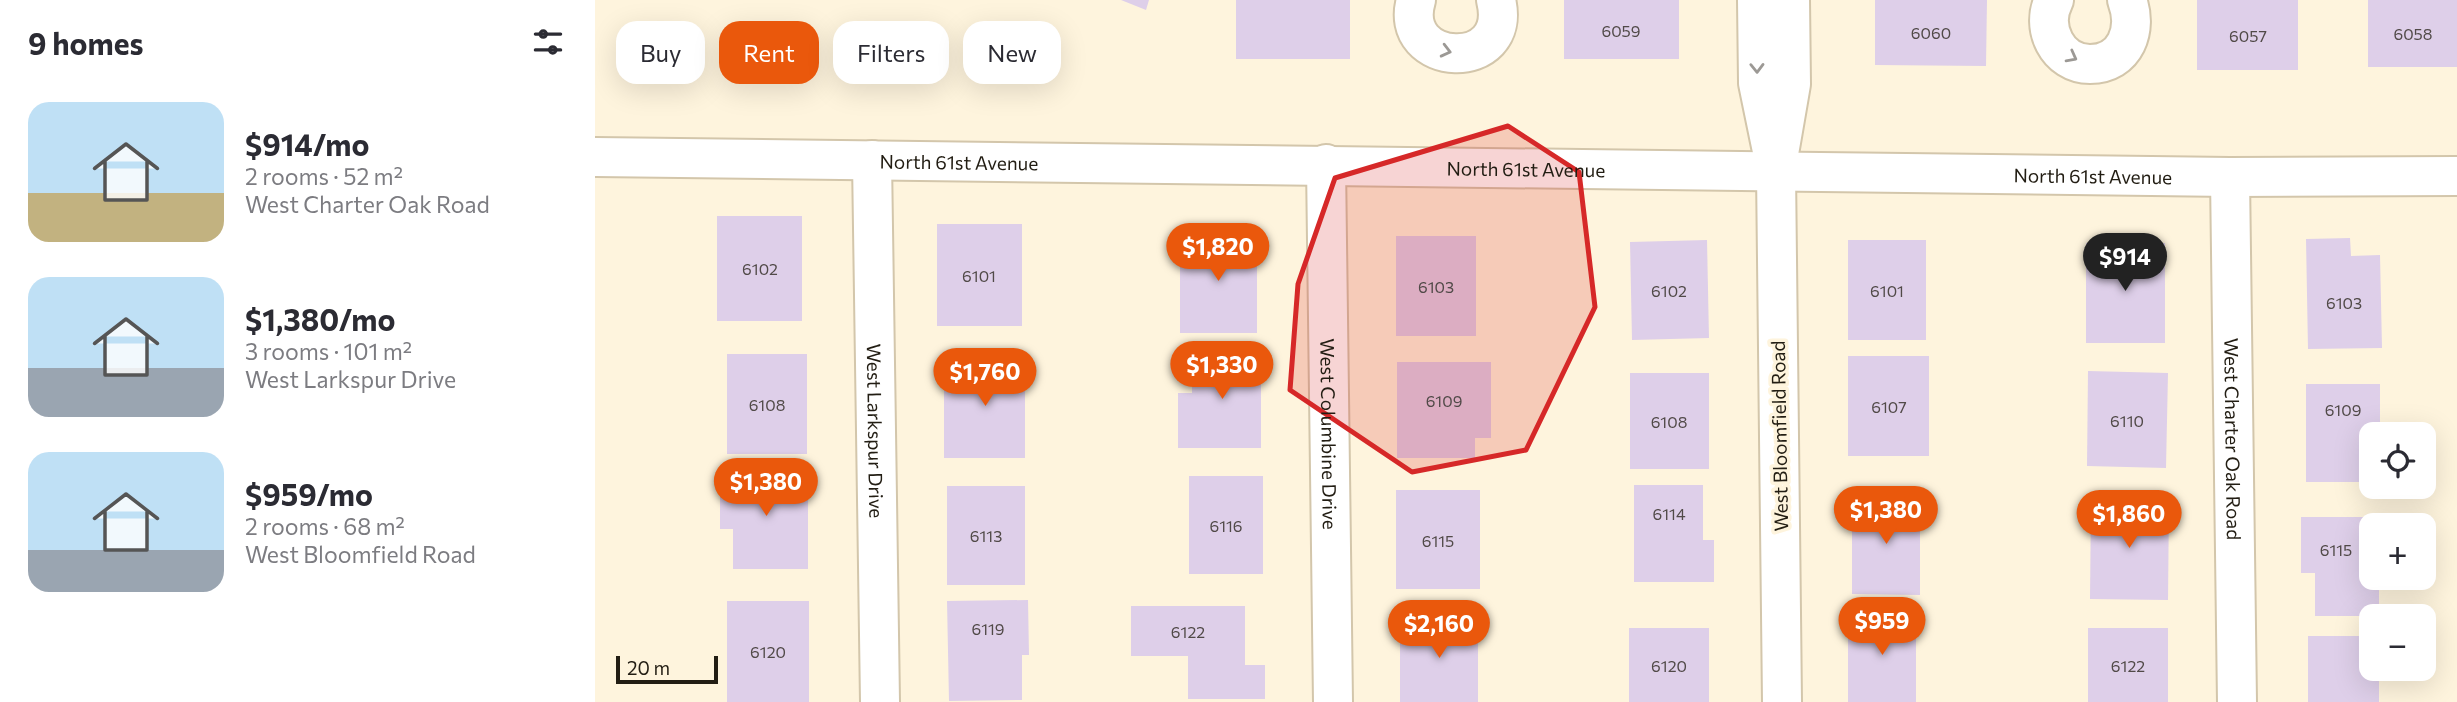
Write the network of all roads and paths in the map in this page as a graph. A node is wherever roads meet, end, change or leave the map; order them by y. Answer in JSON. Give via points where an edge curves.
{"nodes":[{"id":1,"x":1416,"y":0,"type":"edge"},
{"id":2,"x":1496,"y":0,"type":"edge"},
{"id":3,"x":1756,"y":0,"type":"edge"},
{"id":4,"x":1790,"y":0,"type":"edge"},
{"id":5,"x":2054,"y":0,"type":"edge"},
{"id":6,"x":2127,"y":0,"type":"edge"},
{"id":7,"x":595,"y":157,"type":"edge"},
{"id":8,"x":872,"y":160,"type":"junction"},
{"id":9,"x":1326,"y":164,"type":"junction"},
{"id":10,"x":1776,"y":171,"type":"junction"},
{"id":11,"x":2457,"y":176,"type":"edge"},
{"id":12,"x":2230,"y":177,"type":"junction"},
{"id":13,"x":880,"y":702,"type":"edge"},
{"id":14,"x":1333,"y":702,"type":"edge"},
{"id":15,"x":1782,"y":702,"type":"edge"},
{"id":16,"x":2237,"y":702,"type":"edge"}],
"edges":[{"from":1,"to":2,"type":"street","one_way":true,"via":[[1419,33],[1438,51],[1452,55],[1480,48],[1490,38],[1497,24]]},
{"from":3,"to":10,"type":"street","name":"West Bloomfield Road","one_way":true,"via":[[1758,83]]},
{"from":4,"to":10,"type":"street","name":"West Bloomfield Road","via":[[1791,84]]},
{"from":5,"to":6,"type":"street","one_way":true,"via":[[2048,20],[2055,46],[2090,64],[2117,55],[2127,43],[2132,29]]},
{"from":7,"to":8,"type":"street","name":"North 61st Avenue"},
{"from":8,"to":9,"type":"street","name":"North 61st Avenue"},
{"from":8,"to":13,"type":"street","name":"West Larkspur Drive"},
{"from":9,"to":10,"type":"street","name":"North 61st Avenue"},
{"from":9,"to":14,"type":"street","name":"West Columbine Drive"},
{"from":10,"to":12,"type":"street","name":"North 61st Avenue"},
{"from":10,"to":15,"type":"street","name":"West Bloomfield Road"},
{"from":11,"to":12,"type":"street","name":"North 61st Avenue"},
{"from":12,"to":16,"type":"street","name":"West Charter Oak Road"}]}
